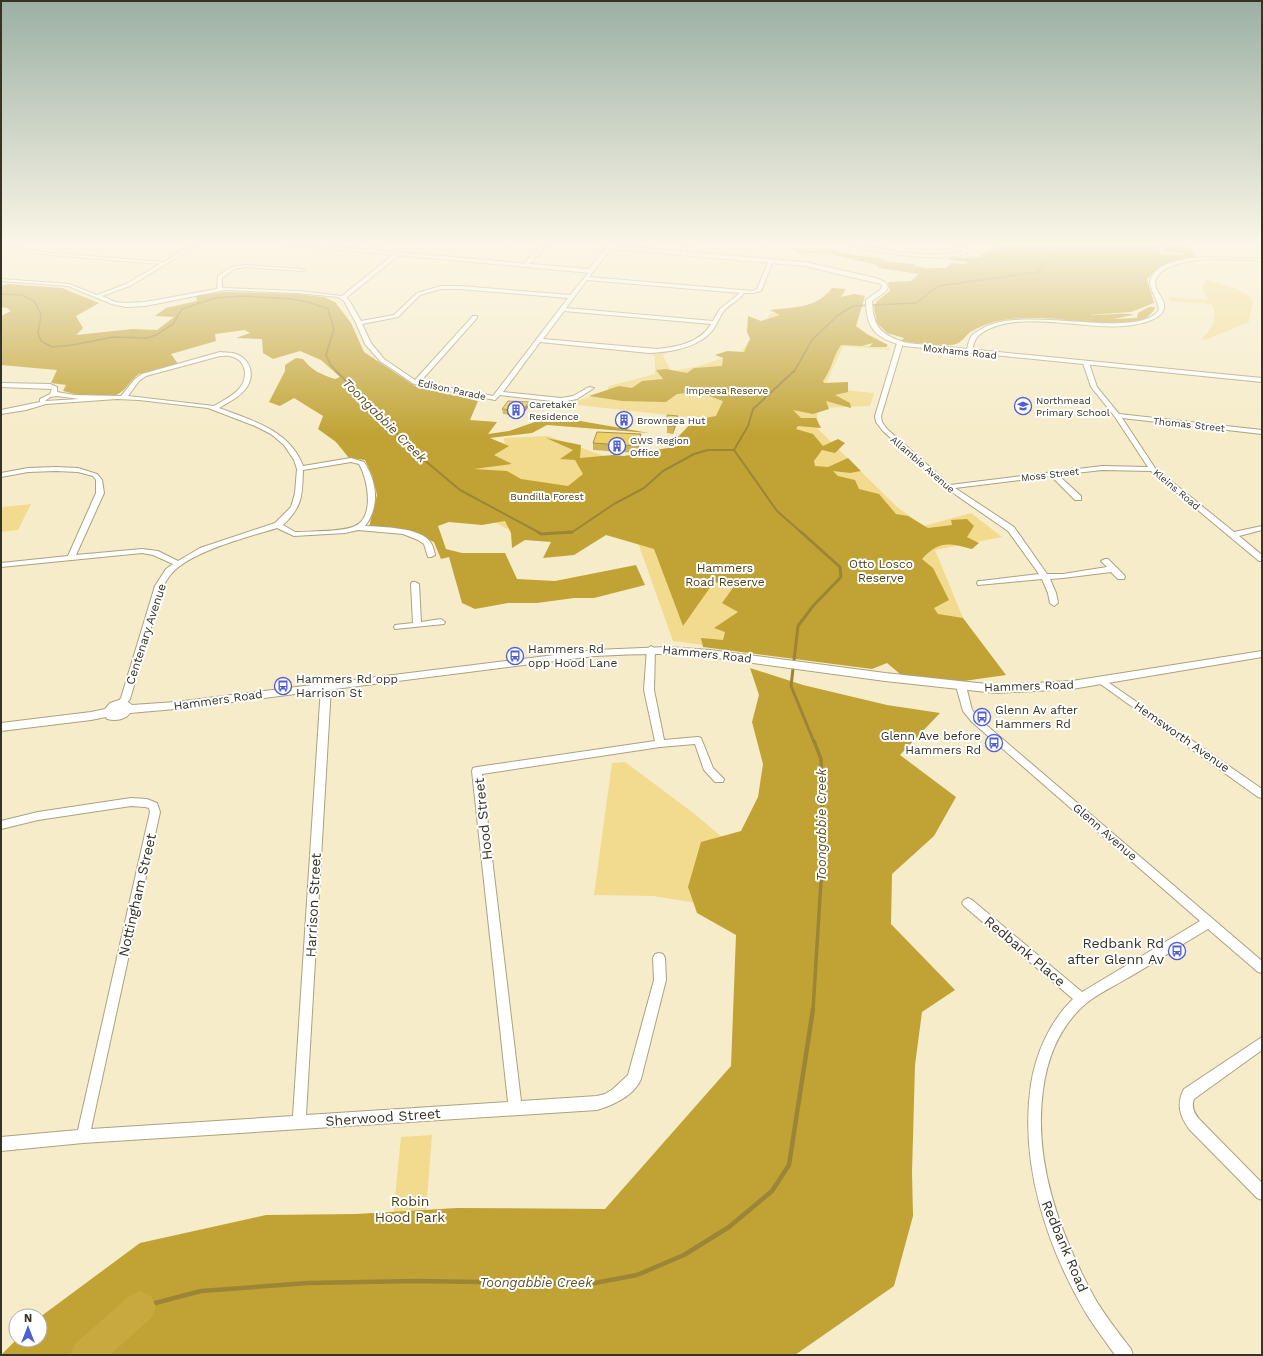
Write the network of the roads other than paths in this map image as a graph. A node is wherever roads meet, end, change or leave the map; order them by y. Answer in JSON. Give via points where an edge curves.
{"nodes":[{"id":1,"x":351,"y":308,"type":"edge"},
{"id":2,"x":404,"y":308,"type":"edge"},
{"id":3,"x":723,"y":308,"type":"edge"},
{"id":4,"x":869,"y":308,"type":"edge"},
{"id":5,"x":1161,"y":308,"type":"edge"},
{"id":6,"x":562,"y":309,"type":"joint"},
{"id":7,"x":475,"y":317,"type":"dead end"},
{"id":8,"x":359,"y":323,"type":"junction"},
{"id":9,"x":714,"y":324,"type":"junction"},
{"id":10,"x":539,"y":340,"type":"junction"},
{"id":11,"x":900,"y":343,"type":"junction"},
{"id":12,"x":969,"y":352,"type":"junction"},
{"id":13,"x":1086,"y":363,"type":"junction"},
{"id":14,"x":1262,"y":380,"type":"edge"},
{"id":15,"x":416,"y":383,"type":"junction"},
{"id":16,"x":1,"y":385,"type":"edge"},
{"id":17,"x":592,"y":388,"type":"dead end"},
{"id":18,"x":53,"y":395,"type":"junction"},
{"id":19,"x":497,"y":395,"type":"junction"},
{"id":20,"x":120,"y":398,"type":"junction"},
{"id":21,"x":44,"y":403,"type":"junction"},
{"id":22,"x":215,"y":408,"type":"junction"},
{"id":23,"x":1,"y":412,"type":"edge"},
{"id":24,"x":1117,"y":416,"type":"junction"},
{"id":25,"x":1262,"y":432,"type":"edge"},
{"id":26,"x":300,"y":469,"type":"junction"},
{"id":27,"x":1153,"y":469,"type":"junction"},
{"id":28,"x":1053,"y":474,"type":"junction"},
{"id":29,"x":1,"y":475,"type":"edge"},
{"id":30,"x":948,"y":487,"type":"junction"},
{"id":31,"x":1078,"y":498,"type":"dead end"},
{"id":32,"x":278,"y":525,"type":"junction"},
{"id":33,"x":358,"y":528,"type":"junction"},
{"id":34,"x":1262,"y":528,"type":"edge"},
{"id":35,"x":1233,"y":535,"type":"junction"},
{"id":36,"x":430,"y":555,"type":"dead end"},
{"id":37,"x":71,"y":558,"type":"junction"},
{"id":38,"x":1262,"y":559,"type":"edge"},
{"id":39,"x":1105,"y":561,"type":"dead end"},
{"id":40,"x":179,"y":564,"type":"junction"},
{"id":41,"x":1,"y":565,"type":"edge"},
{"id":42,"x":1113,"y":569,"type":"junction"},
{"id":43,"x":1045,"y":577,"type":"junction"},
{"id":44,"x":1121,"y":577,"type":"dead end"},
{"id":45,"x":981,"y":583,"type":"dead end"},
{"id":46,"x":415,"y":584,"type":"dead end"},
{"id":47,"x":1054,"y":603,"type":"dead end"},
{"id":48,"x":441,"y":622,"type":"dead end"},
{"id":49,"x":417,"y":624,"type":"junction"},
{"id":50,"x":398,"y":627,"type":"dead end"},
{"id":51,"x":651,"y":649,"type":"junction"},
{"id":52,"x":1262,"y":654,"type":"edge"},
{"id":53,"x":1102,"y":681,"type":"junction"},
{"id":54,"x":961,"y":686,"type":"junction"},
{"id":55,"x":326,"y":687,"type":"junction"},
{"id":56,"x":124,"y":707,"type":"junction"},
{"id":57,"x":1,"y":727,"type":"edge"},
{"id":58,"x":660,"y":744,"type":"junction"},
{"id":59,"x":719,"y":778,"type":"dead end"},
{"id":60,"x":1260,"y":790,"type":"edge"},
{"id":61,"x":1,"y":825,"type":"edge"},
{"id":62,"x":968,"y":903,"type":"dead end"},
{"id":63,"x":1209,"y":922,"type":"junction"},
{"id":64,"x":659,"y":958,"type":"dead end"},
{"id":65,"x":1262,"y":968,"type":"edge"},
{"id":66,"x":1082,"y":999,"type":"junction"},
{"id":67,"x":1262,"y":1043,"type":"edge"},
{"id":68,"x":515,"y":1108,"type":"junction"},
{"id":69,"x":299,"y":1123,"type":"junction"},
{"id":70,"x":83,"y":1136,"type":"junction"},
{"id":71,"x":1,"y":1144,"type":"edge"},
{"id":72,"x":1262,"y":1193,"type":"edge"},
{"id":73,"x":1125,"y":1355,"type":"edge"}],
"edges":[{"from":1,"to":8,"type":"street","name":"Edison Parade"},
{"from":2,"to":8,"type":"street","via":[[396,316]]},
{"from":3,"to":9,"type":"street"},
{"from":4,"to":11,"type":"street","name":"Moxhams Road","via":[[871,323],[876,332]]},
{"from":5,"to":12,"type":"street","via":[[1157,315],[1147,320],[1117,325],[1040,320],[1009,322],[979,332],[969,343]]},
{"from":6,"to":9,"type":"street"},
{"from":6,"to":10,"type":"street"},
{"from":7,"to":15,"type":"street"},
{"from":8,"to":15,"type":"street","name":"Edison Parade","via":[[368,344],[382,360]]},
{"from":9,"to":10,"type":"street","via":[[697,340],[661,351]]},
{"from":10,"to":19,"type":"street"},
{"from":11,"to":12,"type":"street","name":"Moxhams Road"},
{"from":11,"to":30,"type":"street","name":"Allambie Avenue","via":[[878,416],[879,422]]},
{"from":12,"to":13,"type":"street","name":"Moxhams Road"},
{"from":13,"to":14,"type":"street","name":"Moxhams Road"},
{"from":13,"to":24,"type":"street","name":"Kleins Road","via":[[1094,387]]},
{"from":15,"to":19,"type":"street","name":"Edison Parade"},
{"from":16,"to":18,"type":"street","via":[[50,386],[55,388]]},
{"from":17,"to":19,"type":"street","name":"Edison Parade","via":[[575,398],[561,400]]},
{"from":18,"to":20,"type":"street","name":"Centenary Avenue"},
{"from":18,"to":21,"type":"street","via":[[42,400]]},
{"from":20,"to":21,"type":"street","name":"Centenary Avenue"},
{"from":20,"to":22,"type":"street","name":"Centenary Avenue","via":[[161,400]]},
{"from":20,"to":22,"type":"street","via":[[144,374],[211,355],[234,355],[247,366],[247,380],[241,391]]},
{"from":21,"to":23,"type":"street","name":"Centenary Avenue"},
{"from":22,"to":26,"type":"street","name":"Centenary Avenue","via":[[273,433],[291,450]]},
{"from":24,"to":25,"type":"street","name":"Thomas Street"},
{"from":24,"to":27,"type":"street","name":"Kleins Road"},
{"from":26,"to":32,"type":"street","name":"Centenary Avenue","via":[[299,493],[295,507]]},
{"from":26,"to":33,"type":"street","via":[[352,460],[362,463],[370,478],[372,496],[367,518]]},
{"from":27,"to":28,"type":"street","name":"Moss Street","via":[[1102,468]]},
{"from":27,"to":35,"type":"street","name":"Kleins Road"},
{"from":28,"to":30,"type":"street","name":"Moss Street"},
{"from":28,"to":31,"type":"street"},
{"from":29,"to":37,"type":"street","via":[[56,468],[95,475],[99,480],[100,494]]},
{"from":30,"to":43,"type":"street","name":"Allambie Avenue","via":[[1011,529]]},
{"from":32,"to":33,"type":"street","via":[[294,534]]},
{"from":32,"to":40,"type":"street","name":"Centenary Avenue","via":[[203,550]]},
{"from":33,"to":36,"type":"street","via":[[416,536],[427,543]]},
{"from":34,"to":35,"type":"street"},
{"from":35,"to":38,"type":"street","name":"Kleins Road"},
{"from":37,"to":40,"type":"street","via":[[142,551],[155,553]]},
{"from":37,"to":41,"type":"street"},
{"from":39,"to":42,"type":"street"},
{"from":40,"to":56,"type":"street","name":"Centenary Avenue","via":[[169,571],[159,586]]},
{"from":42,"to":43,"type":"street"},
{"from":42,"to":44,"type":"street"},
{"from":43,"to":45,"type":"street"},
{"from":43,"to":47,"type":"street","name":"Allambie Avenue"},
{"from":46,"to":49,"type":"street"},
{"from":48,"to":49,"type":"street"},
{"from":49,"to":50,"type":"street"},
{"from":51,"to":54,"type":"street","name":"Hammers Road","via":[[685,650]]},
{"from":51,"to":55,"type":"street","name":"Hammers Road","via":[[587,654]]},
{"from":51,"to":58,"type":"street","via":[[649,690]]},
{"from":52,"to":53,"type":"street","name":"Hammers Road"},
{"from":53,"to":54,"type":"street","name":"Hammers Road","via":[[1025,689]]},
{"from":53,"to":60,"type":"street","name":"Hemsworth Avenue"},
{"from":54,"to":63,"type":"street","name":"Glenn Avenue","via":[[968,711],[975,720]]},
{"from":55,"to":56,"type":"street","name":"Hammers Road","via":[[176,707]]},
{"from":55,"to":69,"type":"street","name":"Harrison Street"},
{"from":56,"to":57,"type":"street","name":"Hammers Road","via":[[125,713],[117,716],[111,716],[109,712]]},
{"from":58,"to":59,"type":"street","name":"Hood Street","via":[[698,740],[709,770]]},
{"from":58,"to":68,"type":"street","name":"Hood Street","via":[[477,771]]},
{"from":61,"to":70,"type":"street","name":"Nottingham Street","via":[[38,816],[131,802],[147,803],[153,806],[155,812]]},
{"from":62,"to":66,"type":"street","name":"Redbank Place"},
{"from":63,"to":65,"type":"street","name":"Glenn Avenue"},
{"from":63,"to":66,"type":"street","name":"Redbank Road"},
{"from":64,"to":68,"type":"street","name":"Sherwood Street","via":[[660,980],[634,1079],[618,1094],[597,1103]]},
{"from":66,"to":73,"type":"street","name":"Redbank Road","via":[[1053,1036],[1041,1066],[1034,1113],[1036,1155],[1045,1202],[1063,1248],[1090,1304]]},
{"from":67,"to":72,"type":"street","via":[[1189,1094],[1185,1105],[1194,1124]]},
{"from":68,"to":69,"type":"street","name":"Sherwood Street"},
{"from":69,"to":70,"type":"street","name":"Sherwood Street"},
{"from":70,"to":71,"type":"street","name":"Sherwood Street"}]}
